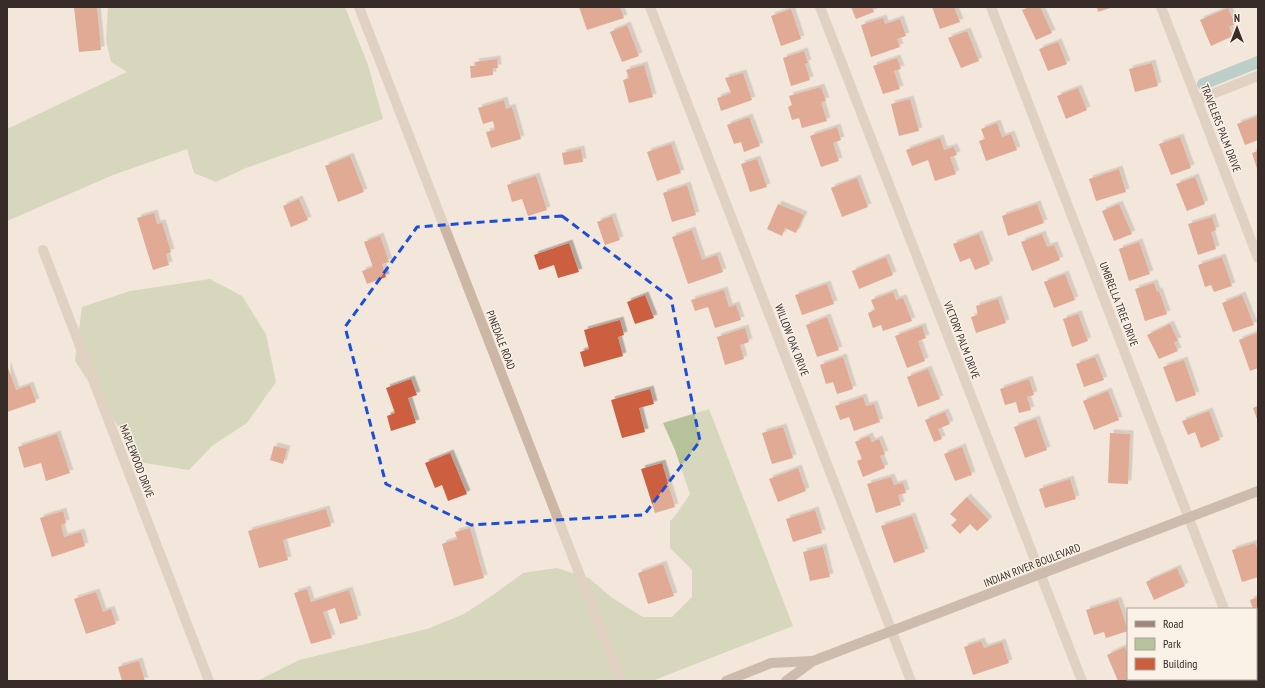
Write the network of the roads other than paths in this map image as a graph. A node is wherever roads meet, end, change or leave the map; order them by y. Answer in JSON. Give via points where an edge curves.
{"nodes":[{"id":1,"x":359,"y":7,"type":"edge"},
{"id":2,"x":650,"y":7,"type":"edge"},
{"id":3,"x":820,"y":7,"type":"edge"},
{"id":4,"x":991,"y":7,"type":"edge"},
{"id":5,"x":1161,"y":7,"type":"edge"},
{"id":6,"x":1258,"y":76,"type":"edge"},
{"id":7,"x":1197,"y":100,"type":"junction"},
{"id":8,"x":43,"y":250,"type":"dead end"},
{"id":9,"x":1258,"y":258,"type":"edge"},
{"id":10,"x":1258,"y":491,"type":"edge"},
{"id":11,"x":1189,"y":518,"type":"junction"},
{"id":12,"x":1040,"y":575,"type":"junction"},
{"id":13,"x":1224,"y":608,"type":"edge"},
{"id":14,"x":892,"y":631,"type":"junction"},
{"id":15,"x":813,"y":661,"type":"junction"},
{"id":16,"x":209,"y":681,"type":"edge"},
{"id":17,"x":620,"y":681,"type":"edge"},
{"id":18,"x":726,"y":681,"type":"edge"},
{"id":19,"x":786,"y":681,"type":"edge"},
{"id":20,"x":911,"y":681,"type":"edge"},
{"id":21,"x":1082,"y":681,"type":"edge"}],
"edges":[{"from":1,"to":17,"type":"street","name":"PINEDALE ROAD"},
{"from":2,"to":14,"type":"street","name":"WILLOW OAK DRIVE"},
{"from":3,"to":12,"type":"street","name":"VICTORY PALM DRIVE"},
{"from":4,"to":11,"type":"street","name":"UMBRELLA TREE DRIVE"},
{"from":5,"to":7,"type":"street","name":"TRAVELERS PALM DRIVE"},
{"from":6,"to":7,"type":"street"},
{"from":7,"to":9,"type":"street","name":"TRAVELERS PALM DRIVE"},
{"from":8,"to":16,"type":"street","name":"MAPLEWOOD DRIVE"},
{"from":10,"to":11,"type":"main road","name":"INDIAN RIVER BOULEVARD"},
{"from":11,"to":12,"type":"main road","name":"INDIAN RIVER BOULEVARD"},
{"from":11,"to":13,"type":"street","name":"UMBRELLA TREE DRIVE"},
{"from":12,"to":14,"type":"main road","name":"INDIAN RIVER BOULEVARD"},
{"from":12,"to":21,"type":"street","name":"VICTORY PALM DRIVE"},
{"from":14,"to":15,"type":"main road","name":"INDIAN RIVER BOULEVARD"},
{"from":14,"to":20,"type":"street","name":"WILLOW OAK DRIVE"},
{"from":15,"to":18,"type":"main road","name":"INDIAN RIVER BOULEVARD","via":[[771,664]]},
{"from":15,"to":19,"type":"main road","name":"INDIAN RIVER BOULEVARD"}]}
